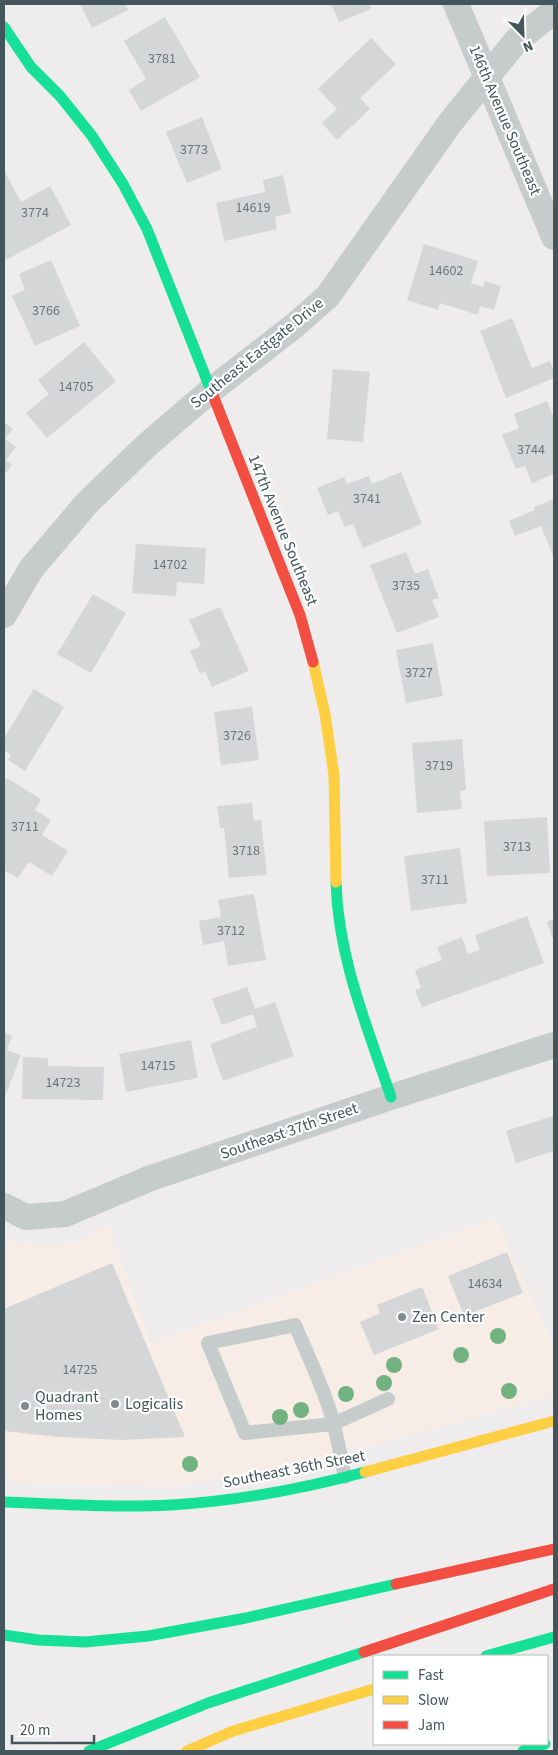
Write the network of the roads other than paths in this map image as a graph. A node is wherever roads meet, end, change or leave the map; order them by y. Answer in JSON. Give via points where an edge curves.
{"nodes":[{"id":1,"x":456,"y":4,"type":"edge"},
{"id":2,"x":554,"y":11,"type":"edge"},
{"id":3,"x":4,"y":27,"type":"edge"},
{"id":4,"x":487,"y":77,"type":"junction"},
{"id":5,"x":554,"y":237,"type":"edge"},
{"id":6,"x":210,"y":391,"type":"junction"},
{"id":7,"x":4,"y":614,"type":"edge"},
{"id":8,"x":554,"y":1044,"type":"edge"},
{"id":9,"x":391,"y":1097,"type":"junction"},
{"id":10,"x":15,"y":1212,"type":"edge"},
{"id":11,"x":388,"y":1399,"type":"dead end"},
{"id":12,"x":554,"y":1421,"type":"edge"},
{"id":13,"x":333,"y":1424,"type":"junction"},
{"id":14,"x":346,"y":1477,"type":"junction"},
{"id":15,"x":4,"y":1502,"type":"edge"},
{"id":16,"x":554,"y":1549,"type":"edge"},
{"id":17,"x":554,"y":1589,"type":"edge"},
{"id":18,"x":4,"y":1635,"type":"edge"},
{"id":19,"x":554,"y":1636,"type":"edge"},
{"id":20,"x":489,"y":1655,"type":"edge"},
{"id":21,"x":373,"y":1689,"type":"edge"},
{"id":22,"x":543,"y":1745,"type":"edge"},
{"id":23,"x":89,"y":1751,"type":"edge"},
{"id":24,"x":187,"y":1751,"type":"edge"},
{"id":25,"x":523,"y":1751,"type":"edge"}],
"edges":[{"from":1,"to":4,"type":"street","name":"146th Avenue Southeast"},
{"from":2,"to":4,"type":"street","name":"Southeast Eastgate Drive","via":[[516,41]]},
{"from":3,"to":6,"type":"main road","name":"147th Avenue Southeast","via":[[32,68],[92,136],[123,184],[147,229]]},
{"from":4,"to":5,"type":"street","name":"146th Avenue Southeast"},
{"from":4,"to":6,"type":"street","name":"Southeast Eastgate Drive","via":[[450,123],[328,296]]},
{"from":6,"to":7,"type":"street","name":"Southeast Eastgate Drive","via":[[146,445],[87,503],[32,569]]},
{"from":6,"to":9,"type":"main road","name":"147th Avenue Southeast","via":[[300,615],[318,679],[328,722],[334,776],[337,912],[348,970]]},
{"from":8,"to":9,"type":"street","name":"Southeast 37th Street"},
{"from":9,"to":10,"type":"street","name":"Southeast 37th Street","via":[[151,1178],[65,1214]]},
{"from":11,"to":13,"type":"lane"},
{"from":12,"to":14,"type":"main road","name":"Southeast 36th Street"},
{"from":13,"to":13,"type":"lane","via":[[295,1325],[208,1343],[245,1433]]},
{"from":13,"to":14,"type":"lane"},
{"from":14,"to":15,"type":"main road","name":"Southeast 36th Street","via":[[246,1498],[170,1506]]},
{"from":16,"to":18,"type":"main road","via":[[246,1618],[148,1636],[85,1642]]},
{"from":17,"to":23,"type":"main road","via":[[208,1703]]},
{"from":19,"to":20,"type":"main road"},
{"from":21,"to":24,"type":"main road","via":[[233,1731]]},
{"from":22,"to":25,"type":"main road"}]}
